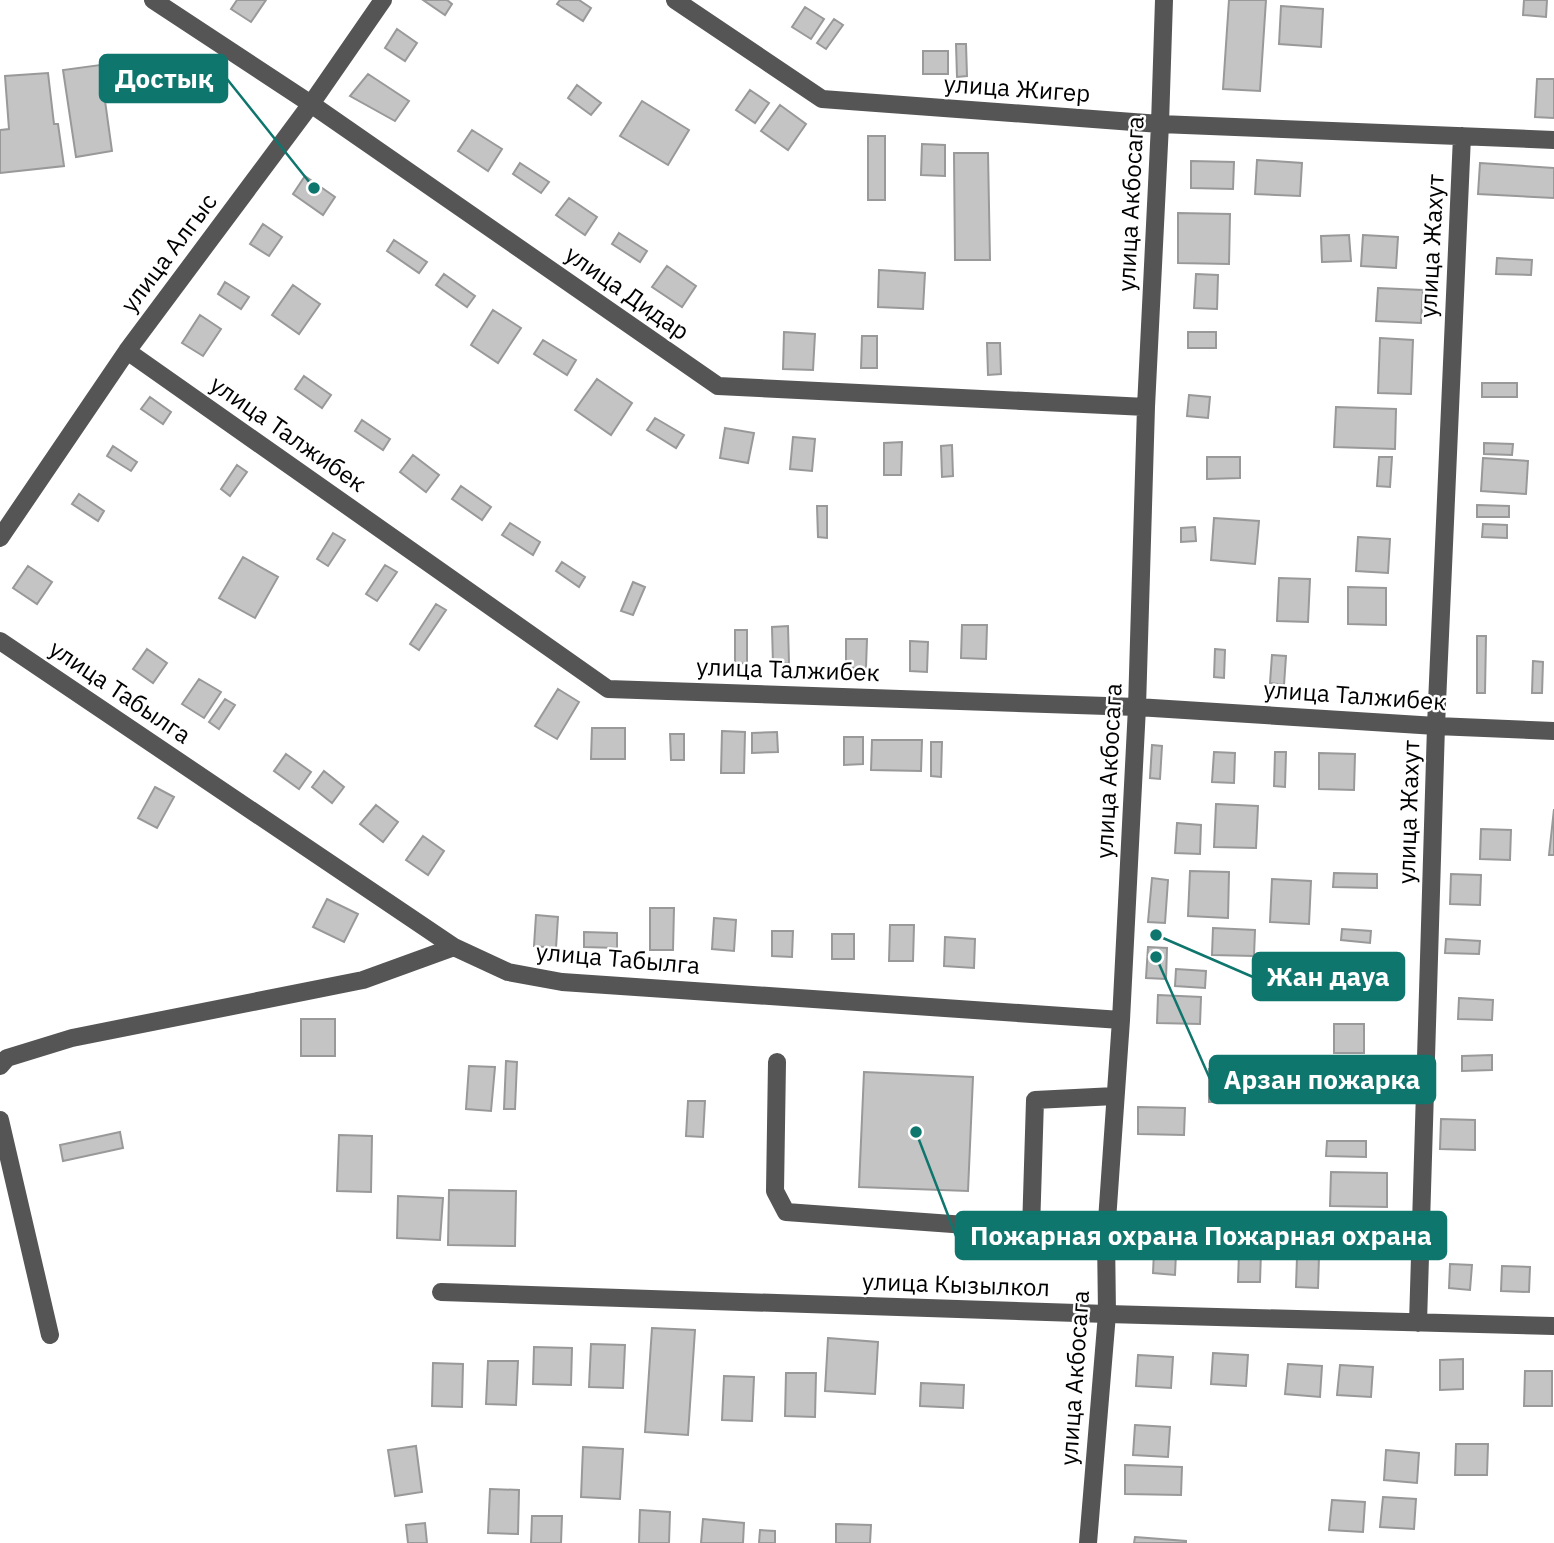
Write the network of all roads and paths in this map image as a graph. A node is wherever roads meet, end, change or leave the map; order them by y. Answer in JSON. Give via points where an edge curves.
{"nodes":[{"id":1,"x":153,"y":0,"type":"edge"},
{"id":2,"x":383,"y":0,"type":"edge"},
{"id":3,"x":675,"y":0,"type":"edge"},
{"id":4,"x":1164,"y":0,"type":"edge"},
{"id":5,"x":311,"y":104,"type":"junction"},
{"id":6,"x":1160,"y":124,"type":"junction"},
{"id":7,"x":1462,"y":136,"type":"junction"},
{"id":8,"x":1554,"y":140,"type":"edge"},
{"id":9,"x":127,"y":351,"type":"junction"},
{"id":10,"x":1146,"y":407,"type":"junction"},
{"id":11,"x":0,"y":538,"type":"edge"},
{"id":12,"x":0,"y":641,"type":"edge"},
{"id":13,"x":1138,"y":707,"type":"junction"},
{"id":14,"x":1436,"y":726,"type":"junction"},
{"id":15,"x":1554,"y":731,"type":"edge"},
{"id":16,"x":454,"y":947,"type":"junction"},
{"id":17,"x":1121,"y":1020,"type":"junction"},
{"id":18,"x":777,"y":1062,"type":"dead end"},
{"id":19,"x":0,"y":1066,"type":"edge"},
{"id":20,"x":1115,"y":1096,"type":"junction"},
{"id":21,"x":0,"y":1120,"type":"edge"},
{"id":22,"x":1031,"y":1230,"type":"junction"},
{"id":23,"x":1106,"y":1235,"type":"junction"},
{"id":24,"x":440,"y":1292,"type":"dead end"},
{"id":25,"x":1107,"y":1314,"type":"junction"},
{"id":26,"x":1418,"y":1323,"type":"junction"},
{"id":27,"x":1554,"y":1326,"type":"edge"},
{"id":28,"x":50,"y":1335,"type":"dead end"},
{"id":29,"x":1088,"y":1543,"type":"edge"}],
"edges":[{"from":1,"to":5,"type":"street","name":"улица Дидар"},
{"from":2,"to":5,"type":"street","name":"улица Алгыс"},
{"from":3,"to":6,"type":"street","name":"улица Жигер","via":[[822,99]]},
{"from":4,"to":6,"type":"street","name":"улица Акбосага"},
{"from":5,"to":9,"type":"street","name":"улица Алгыс"},
{"from":5,"to":10,"type":"street","name":"улица Дидар","via":[[718,386]]},
{"from":6,"to":7,"type":"street","name":"улица Жигер"},
{"from":6,"to":10,"type":"street","name":"улица Акбосага"},
{"from":7,"to":8,"type":"street","name":"улица Жигер"},
{"from":7,"to":14,"type":"street","name":"улица Жахут"},
{"from":9,"to":11,"type":"street","name":"улица Алгыс"},
{"from":9,"to":13,"type":"street","name":"улица Талжибек","via":[[608,689]]},
{"from":10,"to":13,"type":"street","name":"улица Акбосага"},
{"from":12,"to":16,"type":"street","name":"улица Табылга"},
{"from":13,"to":14,"type":"street","name":"улица Талжибек"},
{"from":13,"to":17,"type":"street","name":"улица Акбосага"},
{"from":14,"to":15,"type":"street","name":"улица Талжибек"},
{"from":14,"to":26,"type":"street","name":"улица Жахут"},
{"from":16,"to":17,"type":"street","name":"улица Табылга","via":[[508,972],[562,982]]},
{"from":16,"to":19,"type":"street","via":[[363,980],[72,1038],[7,1058]]},
{"from":17,"to":20,"type":"street","name":"улица Акбосага"},
{"from":18,"to":22,"type":"street","via":[[775,1191],[786,1212]]},
{"from":20,"to":22,"type":"street","via":[[1035,1100]]},
{"from":20,"to":23,"type":"street","name":"улица Акбосага"},
{"from":21,"to":28,"type":"street"},
{"from":22,"to":23,"type":"street"},
{"from":23,"to":25,"type":"street","name":"улица Акбосага"},
{"from":24,"to":25,"type":"street","name":"улица Кызылкол"},
{"from":25,"to":26,"type":"street","name":"улица Кызылкол"},
{"from":25,"to":29,"type":"street","name":"улица Акбосага"},
{"from":26,"to":27,"type":"street","name":"улица Кызылкол"}]}
